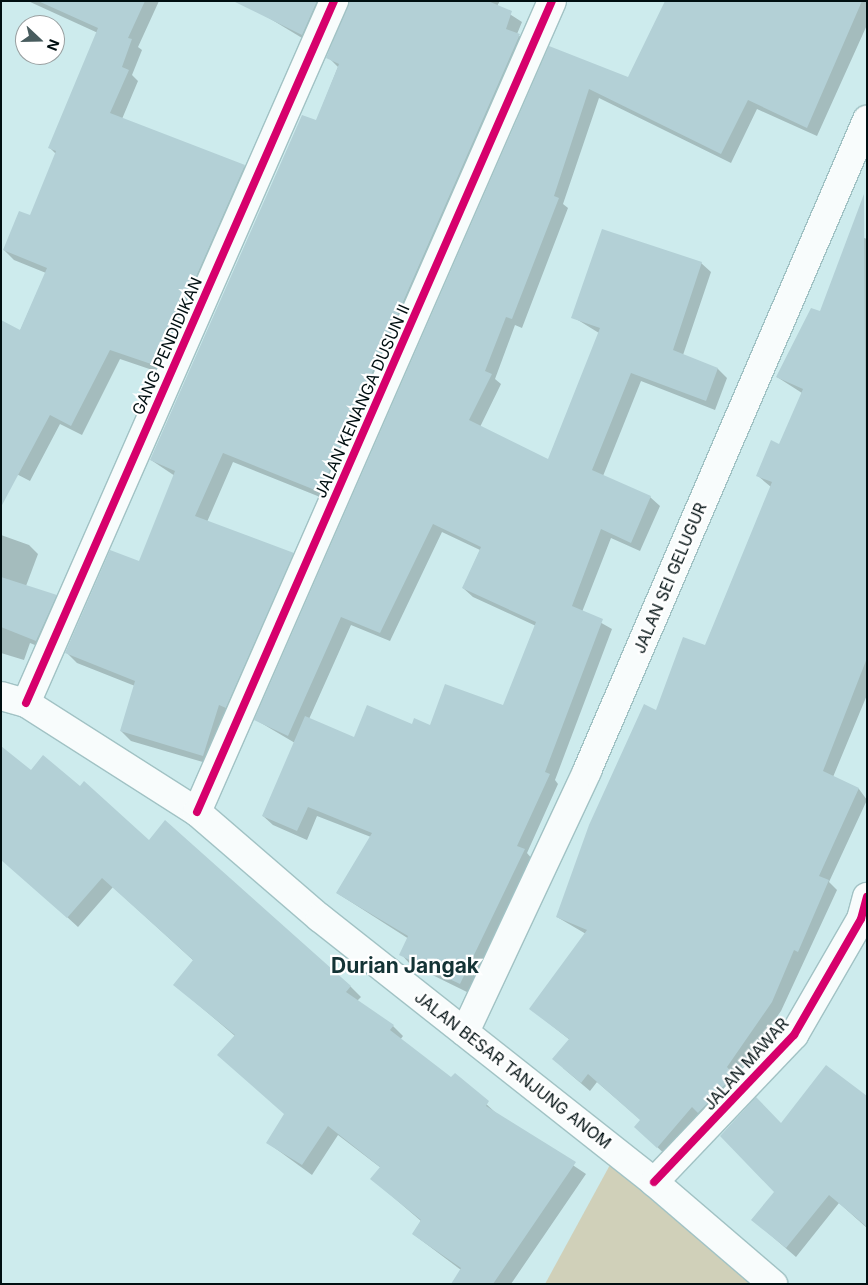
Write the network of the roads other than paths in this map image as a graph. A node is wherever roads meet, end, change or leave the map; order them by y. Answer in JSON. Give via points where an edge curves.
{"nodes":[{"id":1,"x":334,"y":1,"type":"edge"},
{"id":2,"x":552,"y":1,"type":"edge"},
{"id":3,"x":867,"y":120,"type":"edge"},
{"id":4,"x":13,"y":699,"type":"edge"},
{"id":5,"x":197,"y":812,"type":"junction"},
{"id":6,"x":867,"y":898,"type":"edge"},
{"id":7,"x":465,"y":1032,"type":"junction"},
{"id":8,"x":654,"y":1182,"type":"junction"},
{"id":9,"x":773,"y":1284,"type":"edge"}],
"edges":[{"from":1,"to":4,"type":"street","name":"GANG PENDIDIKAN"},
{"from":2,"to":5,"type":"street","name":"JALAN KENANGA DUSUN II"},
{"from":3,"to":7,"type":"street","name":"JALAN SEI GELUGUR","via":[[587,771]]},
{"from":4,"to":5,"type":"street","name":"JALAN BESAR TANJUNG ANOM"},
{"from":5,"to":7,"type":"street","name":"JALAN BESAR TANJUNG ANOM","via":[[320,918]]},
{"from":6,"to":8,"type":"street","name":"JALAN MAWAR","via":[[861,919],[794,1035]]},
{"from":7,"to":8,"type":"street","name":"JALAN BESAR TANJUNG ANOM"},
{"from":8,"to":9,"type":"street","name":"JALAN BESAR TANJUNG ANOM"}]}
